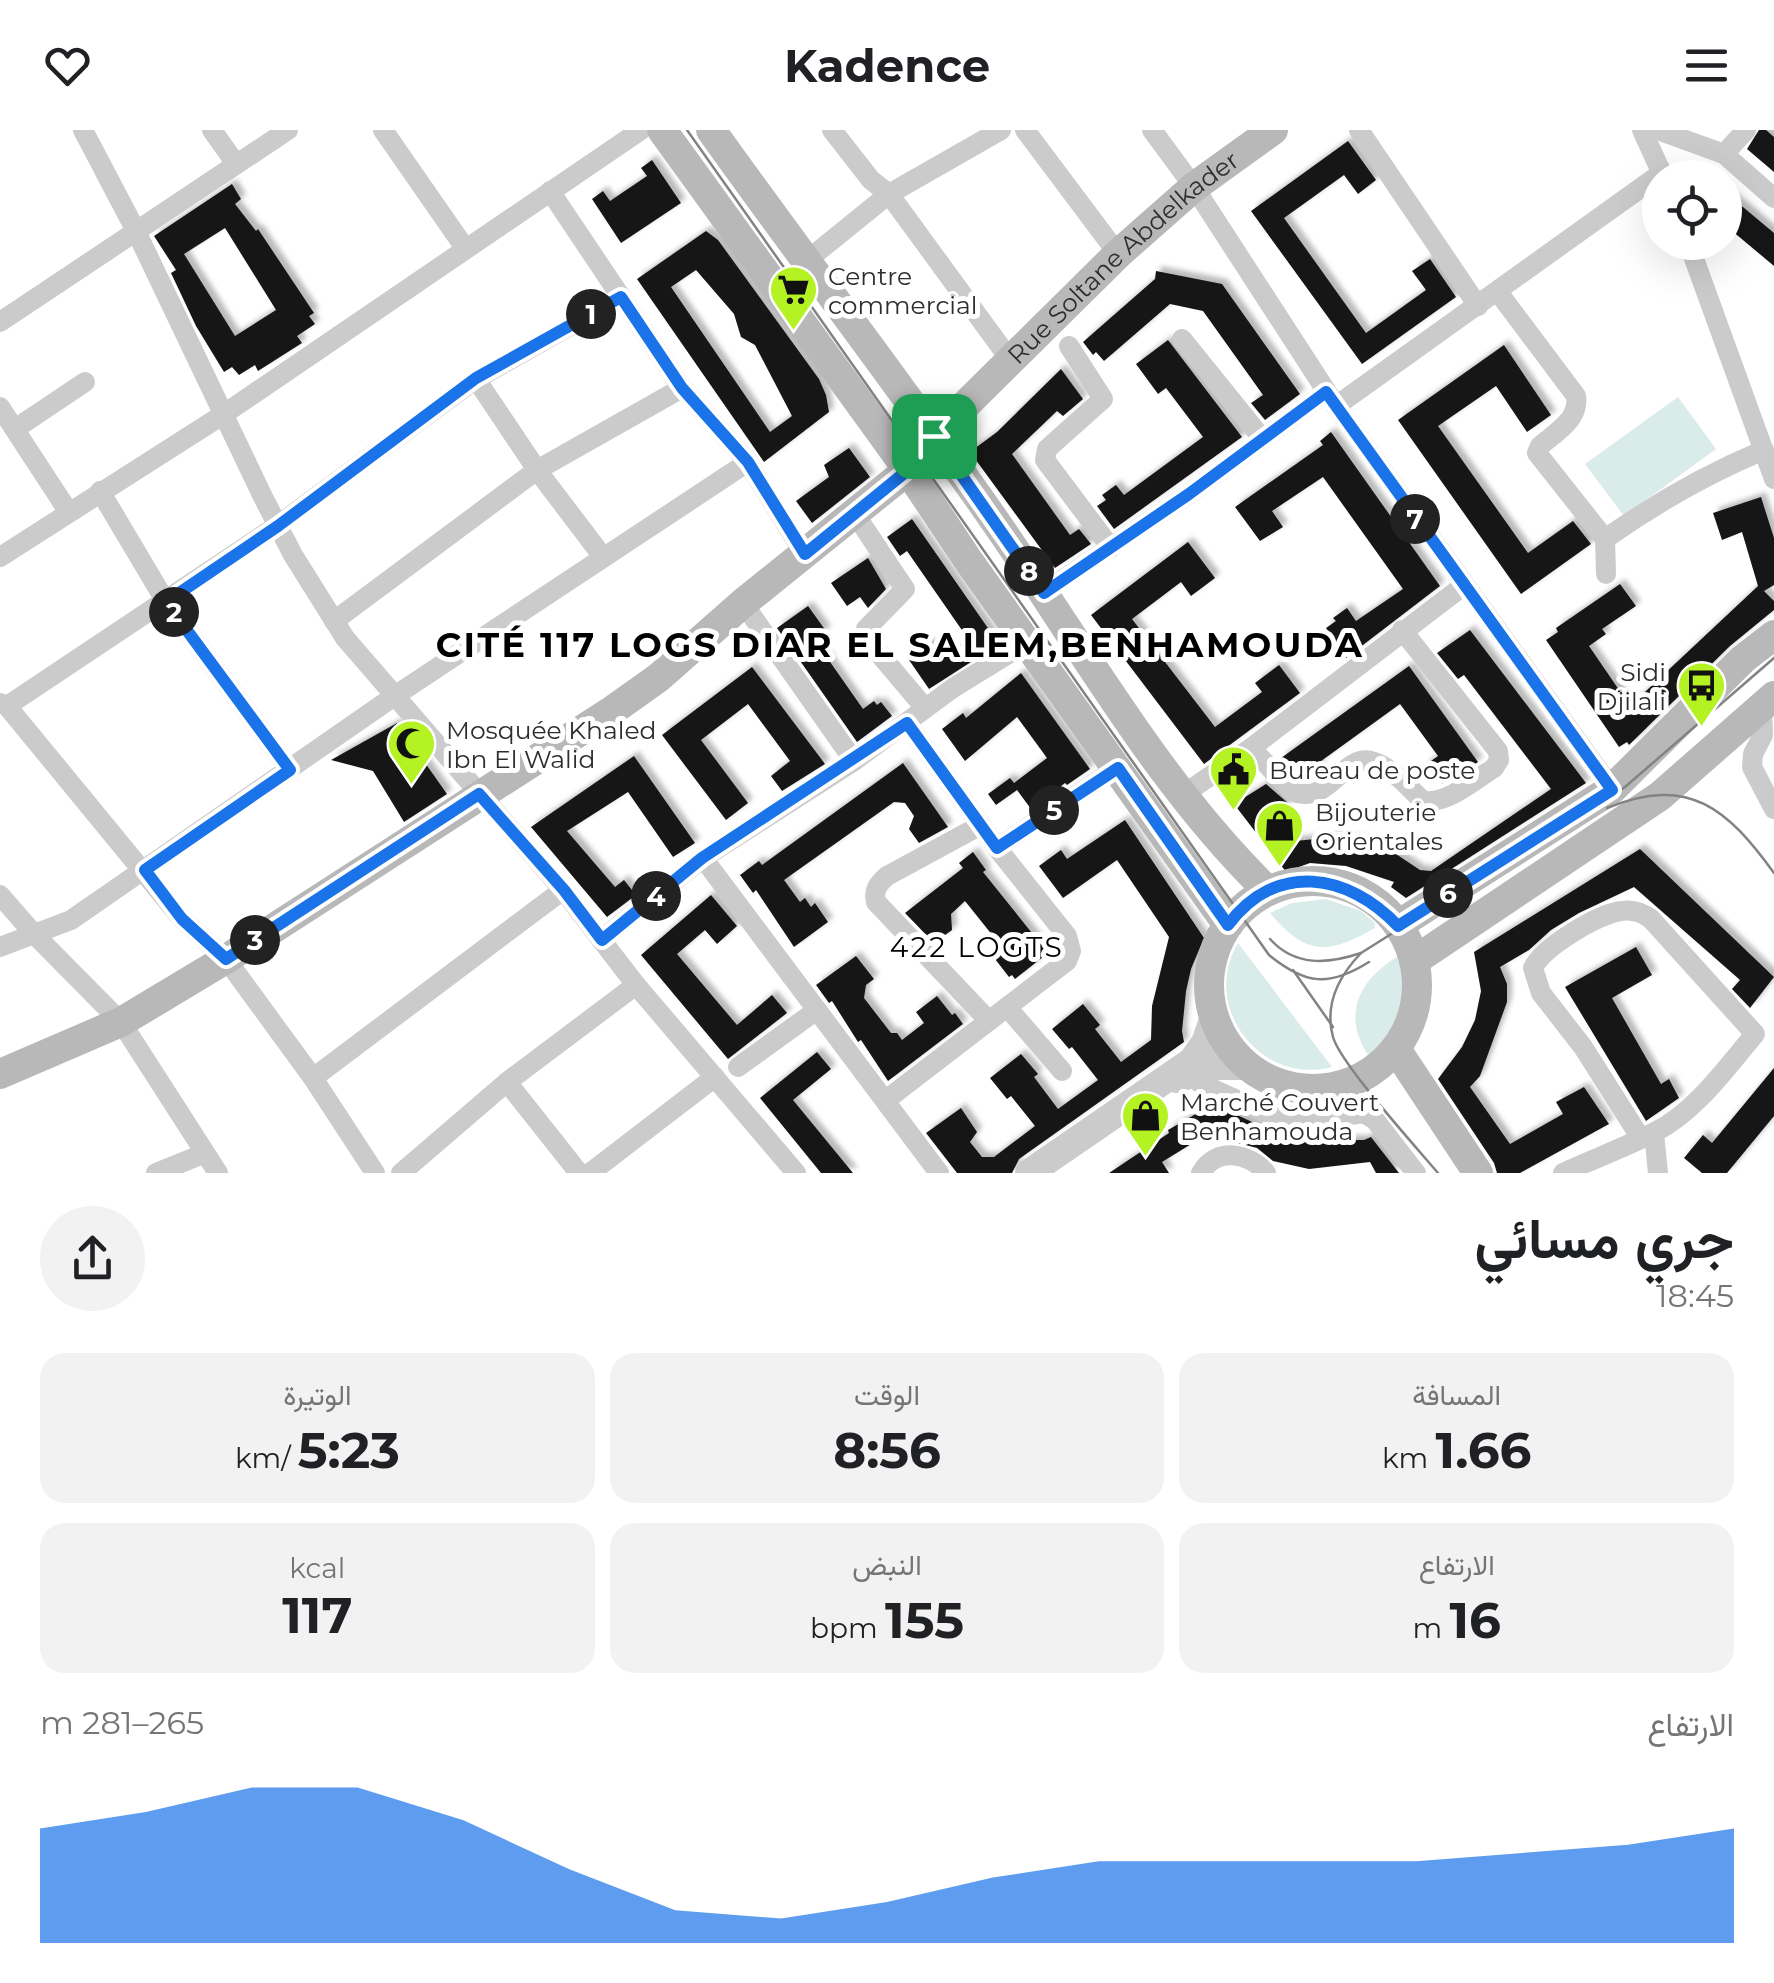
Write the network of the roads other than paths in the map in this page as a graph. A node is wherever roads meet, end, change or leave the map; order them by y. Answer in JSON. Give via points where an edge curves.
{"nodes":[{"id":1,"x":83,"y":130,"type":"edge"},
{"id":2,"x":212,"y":130,"type":"edge"},
{"id":3,"x":288,"y":130,"type":"edge"},
{"id":4,"x":383,"y":130,"type":"edge"},
{"id":5,"x":641,"y":130,"type":"edge"},
{"id":6,"x":662,"y":130,"type":"edge"},
{"id":7,"x":711,"y":130,"type":"edge"},
{"id":8,"x":832,"y":130,"type":"edge"},
{"id":9,"x":1001,"y":130,"type":"edge"},
{"id":10,"x":1025,"y":130,"type":"edge"},
{"id":11,"x":1152,"y":130,"type":"edge"},
{"id":12,"x":1273,"y":130,"type":"edge"},
{"id":13,"x":1359,"y":130,"type":"edge"},
{"id":14,"x":1642,"y":130,"type":"edge"},
{"id":15,"x":1658,"y":130,"type":"edge"},
{"id":16,"x":1746,"y":130,"type":"edge"},
{"id":17,"x":1724,"y":154,"type":"junction"},
{"id":18,"x":1657,"y":160,"type":"edge"},
{"id":19,"x":236,"y":164,"type":"junction"},
{"id":20,"x":1194,"y":187,"type":"junction"},
{"id":21,"x":550,"y":191,"type":"junction"},
{"id":22,"x":1642,"y":191,"type":"edge"},
{"id":23,"x":889,"y":194,"type":"junction"},
{"id":24,"x":1774,"y":198,"type":"edge"},
{"id":25,"x":136,"y":231,"type":"junction"},
{"id":26,"x":465,"y":248,"type":"junction"},
{"id":27,"x":1118,"y":254,"type":"junction"},
{"id":28,"x":1695,"y":260,"type":"edge"},
{"id":29,"x":805,"y":262,"type":"junction"},
{"id":30,"x":1498,"y":292,"type":"junction"},
{"id":31,"x":621,"y":297,"type":"junction"},
{"id":32,"x":1478,"y":306,"type":"junction"},
{"id":33,"x":0,"y":322,"type":"edge"},
{"id":34,"x":1182,"y":339,"type":"dead end"},
{"id":35,"x":1069,"y":346,"type":"dead end"},
{"id":36,"x":1010,"y":361,"type":"junction"},
{"id":37,"x":476,"y":378,"type":"junction"},
{"id":38,"x":85,"y":382,"type":"dead end"},
{"id":39,"x":682,"y":388,"type":"junction"},
{"id":40,"x":1331,"y":399,"type":"junction"},
{"id":41,"x":0,"y":406,"type":"edge"},
{"id":42,"x":224,"y":414,"type":"junction"},
{"id":43,"x":15,"y":429,"type":"junction"},
{"id":44,"x":934,"y":436,"type":"junction"},
{"id":45,"x":1262,"y":438,"type":"junction"},
{"id":46,"x":1764,"y":450,"type":"junction"},
{"id":47,"x":748,"y":462,"type":"junction"},
{"id":48,"x":538,"y":470,"type":"junction"},
{"id":49,"x":908,"y":470,"type":"junction"},
{"id":50,"x":1774,"y":479,"type":"edge"},
{"id":51,"x":100,"y":491,"type":"junction"},
{"id":52,"x":68,"y":511,"type":"junction"},
{"id":53,"x":855,"y":514,"type":"junction"},
{"id":54,"x":278,"y":526,"type":"junction"},
{"id":55,"x":1605,"y":540,"type":"junction"},
{"id":56,"x":1111,"y":548,"type":"junction"},
{"id":57,"x":805,"y":554,"type":"junction"},
{"id":58,"x":0,"y":557,"type":"edge"},
{"id":59,"x":603,"y":557,"type":"junction"},
{"id":60,"x":1606,"y":574,"type":"dead end"},
{"id":61,"x":1463,"y":586,"type":"junction"},
{"id":62,"x":1044,"y":593,"type":"junction"},
{"id":63,"x":166,"y":602,"type":"junction"},
{"id":64,"x":744,"y":604,"type":"junction"},
{"id":65,"x":334,"y":620,"type":"junction"},
{"id":66,"x":1402,"y":630,"type":"junction"},
{"id":67,"x":1774,"y":635,"type":"edge"},
{"id":68,"x":1026,"y":642,"type":"junction"},
{"id":69,"x":396,"y":695,"type":"junction"},
{"id":70,"x":1768,"y":701,"type":"edge"},
{"id":71,"x":3,"y":705,"type":"edge"},
{"id":72,"x":925,"y":708,"type":"junction"},
{"id":73,"x":907,"y":723,"type":"junction"},
{"id":74,"x":1251,"y":748,"type":"junction"},
{"id":75,"x":854,"y":761,"type":"junction"},
{"id":76,"x":1118,"y":768,"type":"junction"},
{"id":77,"x":290,"y":770,"type":"junction"},
{"id":78,"x":1612,"y":790,"type":"junction"},
{"id":79,"x":479,"y":794,"type":"junction"},
{"id":80,"x":1184,"y":794,"type":"junction"},
{"id":81,"x":1774,"y":809,"type":"edge"},
{"id":82,"x":981,"y":825,"type":"junction"},
{"id":83,"x":997,"y":848,"type":"junction"},
{"id":84,"x":702,"y":858,"type":"junction"},
{"id":85,"x":145,"y":870,"type":"junction"},
{"id":86,"x":564,"y":890,"type":"junction"},
{"id":87,"x":1268,"y":891,"type":"junction"},
{"id":88,"x":0,"y":895,"type":"edge"},
{"id":89,"x":1228,"y":925,"type":"junction"},
{"id":90,"x":1398,"y":926,"type":"junction"},
{"id":91,"x":34,"y":934,"type":"junction"},
{"id":92,"x":602,"y":940,"type":"junction"},
{"id":93,"x":0,"y":947,"type":"edge"},
{"id":94,"x":226,"y":959,"type":"junction"},
{"id":95,"x":1414,"y":961,"type":"junction"},
{"id":96,"x":636,"y":985,"type":"junction"},
{"id":97,"x":1008,"y":1007,"type":"junction"},
{"id":98,"x":817,"y":1010,"type":"junction"},
{"id":99,"x":1214,"y":1016,"type":"junction"},
{"id":100,"x":989,"y":1021,"type":"junction"},
{"id":101,"x":121,"y":1022,"type":"junction"},
{"id":102,"x":1396,"y":1049,"type":"junction"},
{"id":103,"x":1247,"y":1066,"type":"junction"},
{"id":104,"x":738,"y":1067,"type":"dead end"},
{"id":105,"x":1062,"y":1071,"type":"dead end"},
{"id":106,"x":0,"y":1074,"type":"edge"},
{"id":107,"x":1193,"y":1074,"type":"junction"},
{"id":108,"x":715,"y":1077,"type":"junction"},
{"id":109,"x":313,"y":1078,"type":"junction"},
{"id":110,"x":507,"y":1082,"type":"junction"},
{"id":111,"x":1161,"y":1084,"type":"junction"},
{"id":112,"x":886,"y":1100,"type":"junction"},
{"id":113,"x":1647,"y":1135,"type":"junction"},
{"id":114,"x":203,"y":1154,"type":"junction"},
{"id":115,"x":1043,"y":1169,"type":"edge"},
{"id":116,"x":156,"y":1173,"type":"edge"},
{"id":117,"x":218,"y":1173,"type":"edge"},
{"id":118,"x":375,"y":1173,"type":"edge"},
{"id":119,"x":400,"y":1173,"type":"edge"},
{"id":120,"x":580,"y":1173,"type":"edge"},
{"id":121,"x":590,"y":1173,"type":"edge"},
{"id":122,"x":796,"y":1173,"type":"edge"},
{"id":123,"x":939,"y":1173,"type":"edge"},
{"id":124,"x":1202,"y":1173,"type":"edge"},
{"id":125,"x":1266,"y":1173,"type":"edge"},
{"id":126,"x":1416,"y":1173,"type":"edge"},
{"id":127,"x":1478,"y":1173,"type":"edge"},
{"id":128,"x":1563,"y":1173,"type":"edge"},
{"id":129,"x":1658,"y":1173,"type":"edge"}],
"edges":[{"from":1,"to":25,"type":"street"},
{"from":2,"to":19,"type":"street"},
{"from":3,"to":19,"type":"street"},
{"from":4,"to":26,"type":"street"},
{"from":5,"to":21,"type":"street"},
{"from":6,"to":49,"type":"main road"},
{"from":7,"to":29,"type":"main road"},
{"from":8,"to":23,"type":"street"},
{"from":9,"to":23,"type":"street"},
{"from":10,"to":27,"type":"street"},
{"from":11,"to":20,"type":"street"},
{"from":12,"to":20,"type":"main road","name":"Rue Soltane Abdelkader"},
{"from":13,"to":32,"type":"street"},
{"from":14,"to":18,"type":"street"},
{"from":15,"to":17,"type":"street"},
{"from":16,"to":17,"type":"street"},
{"from":17,"to":24,"type":"street"},
{"from":19,"to":25,"type":"street"},
{"from":20,"to":27,"type":"main road","name":"Rue Soltane Abdelkader"},
{"from":20,"to":40,"type":"street"},
{"from":21,"to":26,"type":"street"},
{"from":21,"to":31,"type":"street"},
{"from":22,"to":30,"type":"street"},
{"from":23,"to":29,"type":"street"},
{"from":23,"to":36,"type":"street"},
{"from":25,"to":33,"type":"street"},
{"from":25,"to":42,"type":"street"},
{"from":26,"to":42,"type":"street"},
{"from":27,"to":36,"type":"main road","name":"Rue Soltane Abdelkader"},
{"from":28,"to":46,"type":"street"},
{"from":29,"to":44,"type":"main road"},
{"from":30,"to":32,"type":"street"},
{"from":30,"to":55,"type":"street","via":[[1576,396],[1574,415],[1538,452]]},
{"from":31,"to":37,"type":"street"},
{"from":31,"to":39,"type":"street"},
{"from":32,"to":40,"type":"street"},
{"from":34,"to":45,"type":"street"},
{"from":35,"to":56,"type":"street","via":[[1103,399],[1047,449],[1045,460]]},
{"from":36,"to":44,"type":"main road","name":"Rue Soltane Abdelkader"},
{"from":37,"to":48,"type":"street"},
{"from":37,"to":54,"type":"street"},
{"from":38,"to":43,"type":"street"},
{"from":39,"to":47,"type":"street"},
{"from":39,"to":48,"type":"street"},
{"from":40,"to":45,"type":"street"},
{"from":40,"to":61,"type":"street"},
{"from":41,"to":43,"type":"street"},
{"from":42,"to":51,"type":"street"},
{"from":42,"to":54,"type":"street"},
{"from":43,"to":52,"type":"street"},
{"from":44,"to":49,"type":"main road","name":"Rue Soltane Abdelkader"},
{"from":44,"to":62,"type":"main road"},
{"from":45,"to":56,"type":"street"},
{"from":46,"to":50,"type":"street"},
{"from":46,"to":55,"type":"street","via":[[1658,502]]},
{"from":47,"to":57,"type":"street"},
{"from":47,"to":59,"type":"street"},
{"from":48,"to":59,"type":"street"},
{"from":48,"to":65,"type":"street"},
{"from":49,"to":53,"type":"main road","name":"Rue Soltane Abdelkader"},
{"from":49,"to":68,"type":"main road"},
{"from":51,"to":52,"type":"street"},
{"from":51,"to":63,"type":"street"},
{"from":52,"to":58,"type":"street"},
{"from":53,"to":57,"type":"main road","name":"Rue Soltane Abdelkader"},
{"from":53,"to":72,"type":"street","via":[[905,588],[864,633]]},
{"from":54,"to":63,"type":"street"},
{"from":54,"to":65,"type":"street"},
{"from":55,"to":60,"type":"street"},
{"from":56,"to":62,"type":"street"},
{"from":57,"to":64,"type":"main road","name":"Rue Soltane Abdelkader"},
{"from":59,"to":69,"type":"street"},
{"from":61,"to":66,"type":"street"},
{"from":61,"to":78,"type":"street"},
{"from":62,"to":80,"type":"main road"},
{"from":63,"to":71,"type":"street"},
{"from":63,"to":77,"type":"street"},
{"from":64,"to":75,"type":"street"},
{"from":64,"to":79,"type":"main road","name":"Rue Soltane Abdelkader","via":[[643,688]]},
{"from":65,"to":69,"type":"street"},
{"from":66,"to":74,"type":"street"},
{"from":66,"to":74,"type":"street","via":[[1498,750],[1494,768],[1432,802],[1368,760],[1322,790],[1300,794]]},
{"from":67,"to":78,"type":"main road"},
{"from":68,"to":72,"type":"street"},
{"from":68,"to":76,"type":"main road"},
{"from":69,"to":77,"type":"street"},
{"from":69,"to":79,"type":"street"},
{"from":70,"to":81,"type":"street","via":[[1752,767]]},
{"from":70,"to":95,"type":"main road","via":[[1660,796]]},
{"from":71,"to":85,"type":"street"},
{"from":72,"to":73,"type":"street"},
{"from":73,"to":75,"type":"street"},
{"from":73,"to":82,"type":"street"},
{"from":74,"to":80,"type":"street"},
{"from":75,"to":84,"type":"street"},
{"from":76,"to":83,"type":"street"},
{"from":76,"to":89,"type":"main road"},
{"from":77,"to":85,"type":"street"},
{"from":78,"to":90,"type":"main road"},
{"from":79,"to":86,"type":"street"},
{"from":79,"to":94,"type":"main road","name":"Rue Soltane Abdelkader"},
{"from":80,"to":87,"type":"main road"},
{"from":82,"to":83,"type":"street"},
{"from":82,"to":100,"type":"street","via":[[887,876],[874,894]]},
{"from":83,"to":97,"type":"street","via":[[1066,936],[1071,952]]},
{"from":84,"to":92,"type":"street"},
{"from":84,"to":98,"type":"street"},
{"from":85,"to":91,"type":"street","via":[[70,920]]},
{"from":85,"to":94,"type":"street","via":[[182,919]]},
{"from":86,"to":92,"type":"street"},
{"from":86,"to":109,"type":"street"},
{"from":87,"to":89,"type":"main road"},
{"from":87,"to":90,"type":"main road","via":[[1296,882],[1353,889]]},
{"from":88,"to":91,"type":"street"},
{"from":89,"to":99,"type":"main road","via":[[1209,985]]},
{"from":90,"to":95,"type":"main road"},
{"from":91,"to":93,"type":"street"},
{"from":91,"to":101,"type":"street"},
{"from":92,"to":96,"type":"street"},
{"from":94,"to":101,"type":"main road","name":"Rue Soltane Abdelkader"},
{"from":94,"to":109,"type":"street"},
{"from":95,"to":102,"type":"main road","via":[[1411,1022]]},
{"from":96,"to":108,"type":"street"},
{"from":96,"to":110,"type":"street"},
{"from":97,"to":100,"type":"street"},
{"from":97,"to":105,"type":"street"},
{"from":98,"to":104,"type":"street"},
{"from":98,"to":112,"type":"street"},
{"from":99,"to":103,"type":"main road"},
{"from":99,"to":111,"type":"street","via":[[1192,1061]]},
{"from":100,"to":112,"type":"street"},
{"from":101,"to":106,"type":"main road","name":"Rue Soltane Abdelkader"},
{"from":101,"to":114,"type":"street"},
{"from":102,"to":103,"type":"main road","via":[[1360,1078],[1326,1088],[1290,1087]]},
{"from":102,"to":127,"type":"main road"},
{"from":103,"to":107,"type":"street"},
{"from":107,"to":111,"type":"street"},
{"from":107,"to":126,"type":"street","via":[[1200,1083],[1302,1122],[1364,1113]]},
{"from":108,"to":121,"type":"street"},
{"from":108,"to":122,"type":"street"},
{"from":109,"to":118,"type":"street"},
{"from":110,"to":119,"type":"street"},
{"from":110,"to":120,"type":"street"},
{"from":111,"to":115,"type":"street"},
{"from":112,"to":123,"type":"street"},
{"from":113,"to":113,"type":"street","via":[[1541,992],[1533,968],[1538,957],[1620,911],[1652,919],[1755,1034],[1701,1096]]},
{"from":113,"to":128,"type":"street"},
{"from":113,"to":129,"type":"street"},
{"from":114,"to":116,"type":"street"},
{"from":114,"to":117,"type":"street"},
{"from":124,"to":125,"type":"street","via":[[1223,1156],[1239,1155]]}]}
